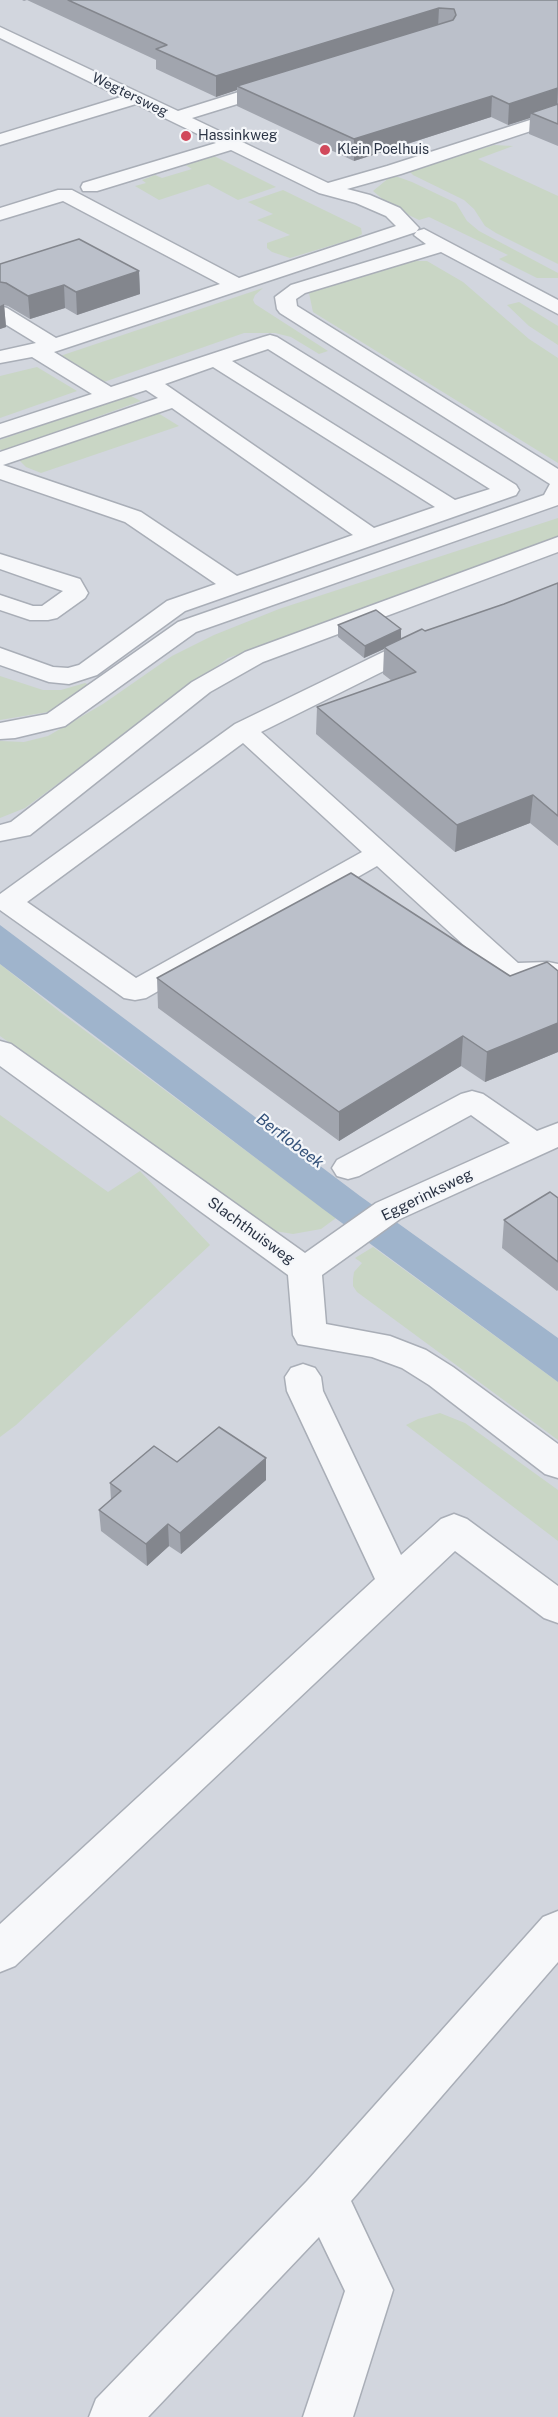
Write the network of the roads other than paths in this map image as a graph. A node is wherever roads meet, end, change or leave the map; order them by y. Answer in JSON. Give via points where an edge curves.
{"nodes":[{"id":1,"x":0,"y":32,"type":"edge"},
{"id":2,"x":300,"y":79,"type":"edge"},
{"id":3,"x":137,"y":98,"type":"junction"},
{"id":4,"x":176,"y":117,"type":"junction"},
{"id":5,"x":558,"y":117,"type":"edge"},
{"id":6,"x":0,"y":140,"type":"edge"},
{"id":7,"x":233,"y":144,"type":"junction"},
{"id":8,"x":90,"y":187,"type":"dead end"},
{"id":9,"x":326,"y":189,"type":"junction"},
{"id":10,"x":0,"y":214,"type":"edge"},
{"id":11,"x":410,"y":228,"type":"junction"},
{"id":12,"x":443,"y":245,"type":"junction"},
{"id":13,"x":239,"y":286,"type":"junction"},
{"id":14,"x":558,"y":308,"type":"edge"},
{"id":15,"x":0,"y":312,"type":"edge"},
{"id":16,"x":44,"y":348,"type":"junction"},
{"id":17,"x":0,"y":357,"type":"edge"},
{"id":18,"x":215,"y":359,"type":"junction"},
{"id":19,"x":149,"y":382,"type":"junction"},
{"id":20,"x":109,"y":395,"type":"junction"},
{"id":21,"x":176,"y":399,"type":"junction"},
{"id":22,"x":0,"y":431,"type":"edge"},
{"id":23,"x":0,"y":459,"type":"edge"},
{"id":24,"x":0,"y":471,"type":"edge"},
{"id":25,"x":558,"y":479,"type":"edge"},
{"id":26,"x":558,"y":488,"type":"edge"},
{"id":27,"x":453,"y":509,"type":"junction"},
{"id":28,"x":371,"y":537,"type":"junction"},
{"id":29,"x":558,"y":544,"type":"edge"},
{"id":30,"x":0,"y":561,"type":"edge"},
{"id":31,"x":235,"y":586,"type":"junction"},
{"id":32,"x":0,"y":602,"type":"edge"},
{"id":33,"x":449,"y":629,"type":"edge"},
{"id":34,"x":0,"y":656,"type":"edge"},
{"id":35,"x":0,"y":730,"type":"edge"},
{"id":36,"x":244,"y":730,"type":"junction"},
{"id":37,"x":0,"y":833,"type":"edge"},
{"id":38,"x":380,"y":853,"type":"junction"},
{"id":39,"x":558,"y":980,"type":"edge"},
{"id":40,"x":0,"y":1051,"type":"edge"},
{"id":41,"x":546,"y":1139,"type":"edge"},
{"id":42,"x":348,"y":1168,"type":"dead end"},
{"id":43,"x":305,"y":1270,"type":"junction"},
{"id":44,"x":303,"y":1377,"type":"dead end"},
{"id":45,"x":558,"y":1464,"type":"edge"},
{"id":46,"x":396,"y":1583,"type":"junction"},
{"id":47,"x":558,"y":1607,"type":"edge"},
{"id":48,"x":558,"y":1931,"type":"edge"},
{"id":49,"x":0,"y":1952,"type":"edge"},
{"id":50,"x":324,"y":2197,"type":"junction"},
{"id":51,"x":114,"y":2417,"type":"edge"},
{"id":52,"x":328,"y":2417,"type":"edge"}],
"edges":[{"from":1,"to":3,"type":"street","name":"Wegtersweg"},
{"from":2,"to":4,"type":"street"},
{"from":3,"to":4,"type":"street","name":"Wegtersweg"},
{"from":3,"to":6,"type":"street"},
{"from":4,"to":7,"type":"street","name":"Wegtersweg"},
{"from":5,"to":9,"type":"street"},
{"from":7,"to":8,"type":"street"},
{"from":7,"to":9,"type":"street","name":"Wegtersweg"},
{"from":9,"to":11,"type":"street","name":"Wegtersweg","via":[[342,203]]},
{"from":10,"to":13,"type":"street","via":[[64,194]]},
{"from":11,"to":12,"type":"street","name":"Wegtersweg"},
{"from":11,"to":13,"type":"street"},
{"from":12,"to":14,"type":"street","name":"Wegtersweg"},
{"from":12,"to":25,"type":"street","via":[[298,289],[285,297],[287,309]]},
{"from":13,"to":16,"type":"street"},
{"from":15,"to":16,"type":"street"},
{"from":16,"to":17,"type":"street"},
{"from":16,"to":20,"type":"street"},
{"from":18,"to":19,"type":"street"},
{"from":18,"to":27,"type":"street"},
{"from":18,"to":27,"type":"street","via":[[270,340],[508,490]]},
{"from":19,"to":20,"type":"street"},
{"from":19,"to":21,"type":"street"},
{"from":20,"to":22,"type":"street"},
{"from":21,"to":23,"type":"street"},
{"from":21,"to":28,"type":"street"},
{"from":24,"to":31,"type":"street","via":[[133,517]]},
{"from":26,"to":35,"type":"street","via":[[554,500],[187,627],[56,720]]},
{"from":27,"to":28,"type":"street"},
{"from":28,"to":31,"type":"street"},
{"from":29,"to":37,"type":"street","via":[[254,657],[201,687],[20,829]]},
{"from":30,"to":32,"type":"street","via":[[71,584],[76,593],[48,613],[30,612]]},
{"from":31,"to":34,"type":"street","via":[[176,606],[88,670],[69,676],[49,674]]},
{"from":33,"to":36,"type":"street"},
{"from":36,"to":38,"type":"street"},
{"from":36,"to":38,"type":"street","via":[[8,902],[135,991]]},
{"from":38,"to":39,"type":"street","via":[[511,972],[548,971]]},
{"from":40,"to":43,"type":"street","name":"Slachthuisweg"},
{"from":41,"to":42,"type":"street","via":[[472,1101]]},
{"from":41,"to":43,"type":"street","name":"Eggerinksweg","via":[[388,1211]]},
{"from":43,"to":45,"type":"street","name":"Slachthuisweg","via":[[310,1335],[378,1345],[414,1359]]},
{"from":44,"to":46,"type":"street","via":[[305,1391]]},
{"from":46,"to":47,"type":"street","via":[[454,1528]]},
{"from":46,"to":49,"type":"street"},
{"from":48,"to":50,"type":"street"},
{"from":50,"to":51,"type":"street"},
{"from":50,"to":52,"type":"street","via":[[369,2290]]}]}
